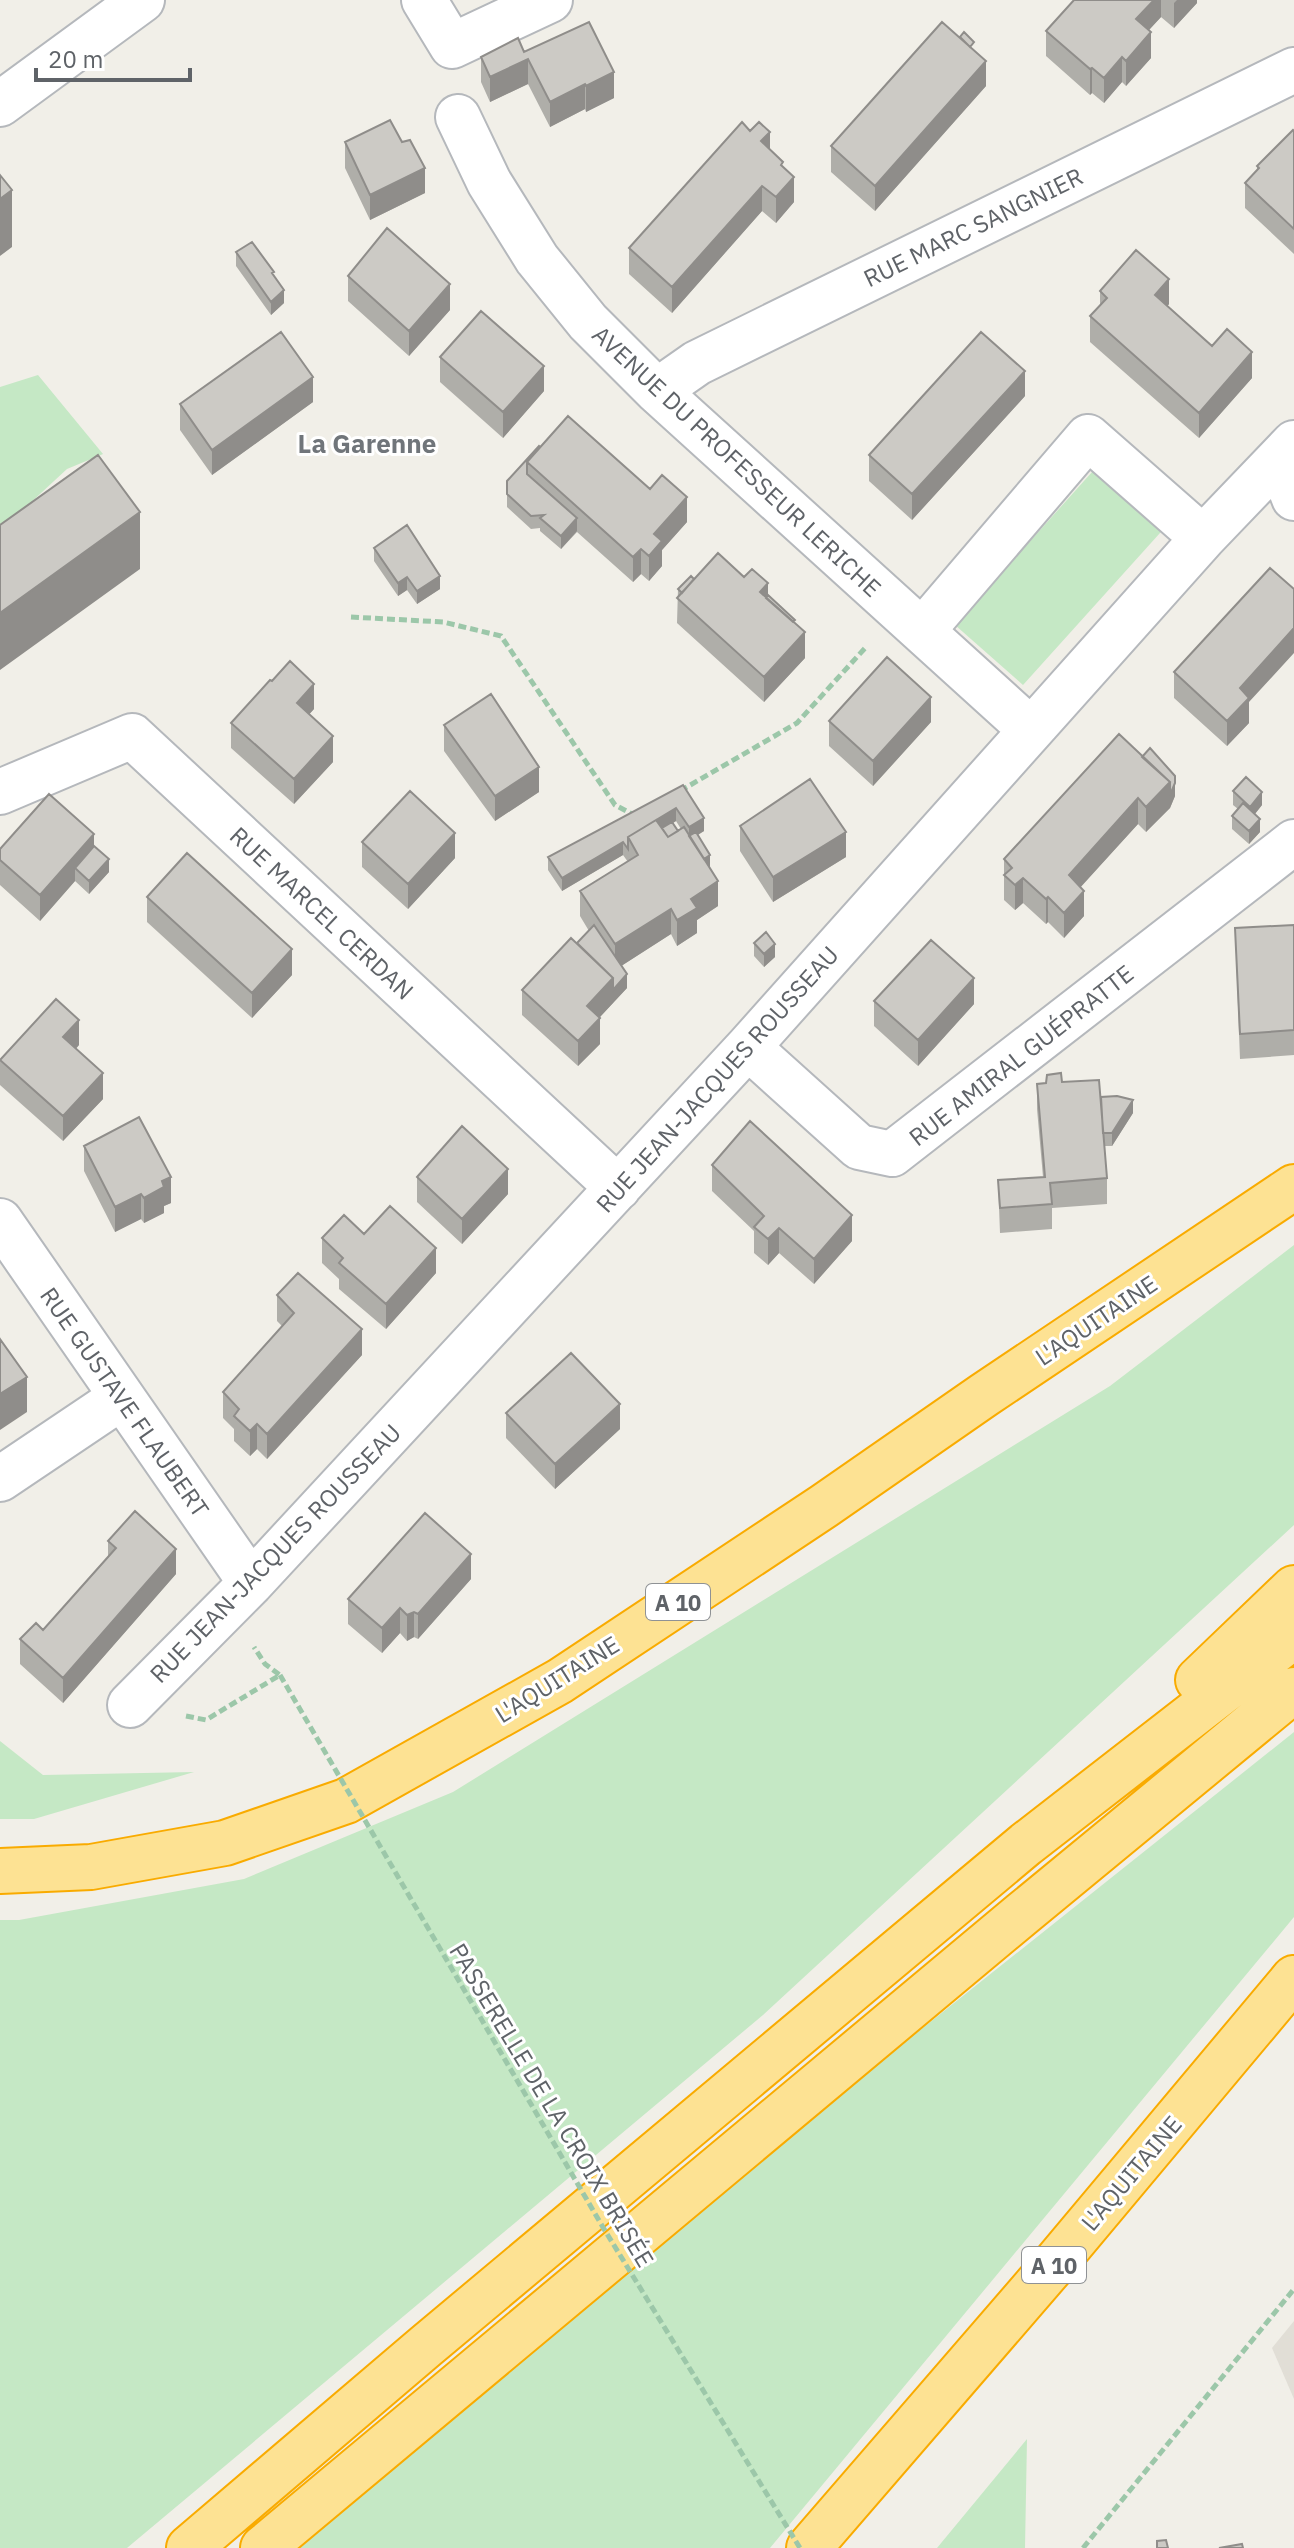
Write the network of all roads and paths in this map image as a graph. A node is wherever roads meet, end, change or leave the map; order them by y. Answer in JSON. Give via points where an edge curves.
{"nodes":[{"id":1,"x":142,"y":0,"type":"edge"},
{"id":2,"x":424,"y":0,"type":"edge"},
{"id":3,"x":550,"y":0,"type":"edge"},
{"id":4,"x":1294,"y":70,"type":"edge"},
{"id":5,"x":0,"y":104,"type":"edge"},
{"id":6,"x":458,"y":117,"type":"dead end"},
{"id":7,"x":657,"y":391,"type":"junction"},
{"id":8,"x":1289,"y":467,"type":"edge"},
{"id":9,"x":1203,"y":538,"type":"junction"},
{"id":10,"x":351,"y":617,"type":"dead end"},
{"id":11,"x":911,"y":620,"type":"junction"},
{"id":12,"x":1031,"y":730,"type":"junction"},
{"id":13,"x":0,"y":792,"type":"edge"},
{"id":14,"x":676,"y":794,"type":"edge"},
{"id":15,"x":640,"y":812,"type":"edge"},
{"id":16,"x":1294,"y":842,"type":"edge"},
{"id":17,"x":748,"y":1047,"type":"junction"},
{"id":18,"x":1294,"y":1187,"type":"edge"},
{"id":19,"x":618,"y":1188,"type":"junction"},
{"id":20,"x":0,"y":1221,"type":"edge"},
{"id":21,"x":122,"y":1397,"type":"junction"},
{"id":22,"x":0,"y":1479,"type":"edge"},
{"id":23,"x":251,"y":1583,"type":"junction"},
{"id":24,"x":1294,"y":1588,"type":"edge"},
{"id":25,"x":1294,"y":1636,"type":"edge"},
{"id":26,"x":265,"y":1664,"type":"dead end"},
{"id":27,"x":280,"y":1675,"type":"junction"},
{"id":28,"x":1294,"y":1690,"type":"edge"},
{"id":29,"x":130,"y":1705,"type":"joint"},
{"id":30,"x":1026,"y":1844,"type":"junction"},
{"id":31,"x":0,"y":1871,"type":"edge"},
{"id":32,"x":1294,"y":1978,"type":"edge"},
{"id":33,"x":1294,"y":2289,"type":"edge"},
{"id":34,"x":189,"y":2548,"type":"edge"},
{"id":35,"x":263,"y":2548,"type":"edge"},
{"id":36,"x":800,"y":2548,"type":"edge"},
{"id":37,"x":809,"y":2548,"type":"edge"},
{"id":38,"x":1083,"y":2548,"type":"edge"}],
"edges":[{"from":1,"to":5,"type":"street"},
{"from":2,"to":3,"type":"street","via":[[452,46]]},
{"from":4,"to":7,"type":"street","name":"RUE MARC SANGNIER","via":[[697,363]]},
{"from":6,"to":7,"type":"street","name":"AVENUE DU PROFESSEUR LERICHE","via":[[489,182],[537,259],[588,322]]},
{"from":7,"to":11,"type":"street","name":"AVENUE DU PROFESSEUR LERICHE"},
{"from":8,"to":9,"type":"street","name":"RUE JEAN-JACQUES ROUSSEAU"},
{"from":9,"to":11,"type":"street","via":[[1088,437]]},
{"from":9,"to":12,"type":"street","name":"RUE JEAN-JACQUES ROUSSEAU"},
{"from":10,"to":15,"type":"path","via":[[443,622],[501,636],[615,805],[631,815]]},
{"from":11,"to":12,"type":"street","name":"AVENUE DU PROFESSEUR LERICHE"},
{"from":11,"to":14,"type":"path","via":[[797,723]]},
{"from":12,"to":17,"type":"street","name":"RUE JEAN-JACQUES ROUSSEAU"},
{"from":13,"to":19,"type":"street","name":"RUE MARCEL CERDAN","via":[[132,736]]},
{"from":16,"to":17,"type":"street","name":"RUE AMIRAL GUÉPRATTE","via":[[892,1154],[859,1147]]},
{"from":17,"to":19,"type":"street","name":"RUE JEAN-JACQUES ROUSSEAU"},
{"from":18,"to":31,"type":"highway","name":"L'AQUITAINE","number":"A 10","via":[[560,1681],[346,1801],[225,1843],[91,1867]]},
{"from":19,"to":23,"type":"street","name":"RUE JEAN-JACQUES ROUSSEAU"},
{"from":20,"to":21,"type":"street","name":"RUE GUSTAVE FLAUBERT"},
{"from":21,"to":22,"type":"street"},
{"from":21,"to":23,"type":"street","name":"RUE GUSTAVE FLAUBERT"},
{"from":23,"to":29,"type":"street","name":"RUE JEAN-JACQUES ROUSSEAU"},
{"from":24,"to":30,"type":"highway"},
{"from":25,"to":30,"type":"highway"},
{"from":26,"to":27,"type":"path"},
{"from":27,"to":29,"type":"path","via":[[206,1720]]},
{"from":27,"to":36,"type":"path","name":"PASSERELLE DE LA CROIX BRISÉE","bridge":true,"via":[[595,2215]]},
{"from":28,"to":35,"type":"highway"},
{"from":30,"to":34,"type":"highway"},
{"from":32,"to":37,"type":"highway","name":"L'AQUITAINE","number":"A 10"},
{"from":33,"to":38,"type":"path"}]}
